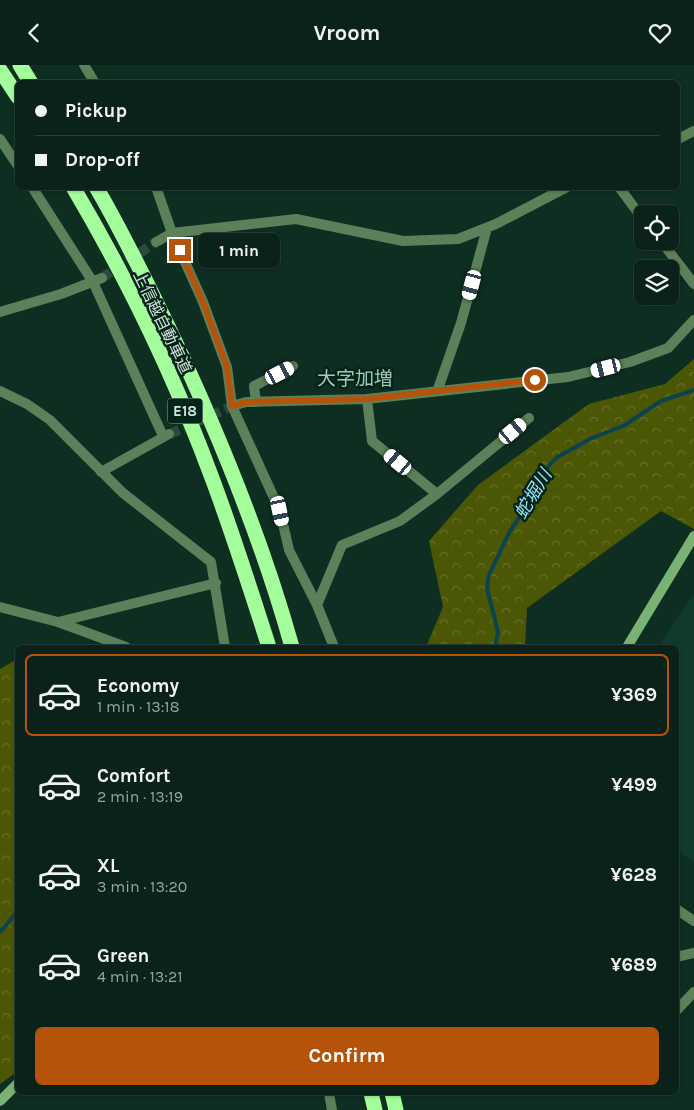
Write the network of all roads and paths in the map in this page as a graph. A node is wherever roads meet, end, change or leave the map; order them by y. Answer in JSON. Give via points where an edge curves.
{"nodes":[{"id":1,"x":20,"y":65,"type":"edge"},
{"id":2,"x":84,"y":65,"type":"edge"},
{"id":3,"x":0,"y":70,"type":"edge"},
{"id":4,"x":29,"y":80,"type":"edge"},
{"id":5,"x":93,"y":80,"type":"edge"},
{"id":6,"x":15,"y":92,"type":"edge"},
{"id":7,"x":694,"y":131,"type":"edge"},
{"id":8,"x":680,"y":138,"type":"edge"},
{"id":9,"x":0,"y":139,"type":"edge"},
{"id":10,"x":15,"y":161,"type":"edge"},
{"id":11,"x":34,"y":190,"type":"edge"},
{"id":12,"x":75,"y":190,"type":"edge"},
{"id":13,"x":98,"y":190,"type":"edge"},
{"id":14,"x":157,"y":190,"type":"edge"},
{"id":15,"x":561,"y":190,"type":"edge"},
{"id":16,"x":621,"y":190,"type":"edge"},
{"id":17,"x":634,"y":207,"type":"edge"},
{"id":18,"x":486,"y":228,"type":"junction"},
{"id":19,"x":172,"y":233,"type":"junction"},
{"id":20,"x":156,"y":242,"type":"tunnel mouth"},
{"id":21,"x":668,"y":250,"type":"edge"},
{"id":22,"x":98,"y":280,"type":"junction"},
{"id":23,"x":694,"y":284,"type":"edge"},
{"id":24,"x":0,"y":312,"type":"edge"},
{"id":25,"x":694,"y":321,"type":"edge"},
{"id":26,"x":293,"y":366,"type":"dead end"},
{"id":27,"x":438,"y":389,"type":"junction"},
{"id":28,"x":0,"y":391,"type":"edge"},
{"id":29,"x":367,"y":399,"type":"junction"},
{"id":30,"x":256,"y":402,"type":"junction"},
{"id":31,"x":232,"y":406,"type":"junction"},
{"id":32,"x":529,"y":418,"type":"dead end"},
{"id":33,"x":101,"y":472,"type":"junction"},
{"id":34,"x":437,"y":494,"type":"junction"},
{"id":35,"x":694,"y":536,"type":"edge"},
{"id":36,"x":216,"y":583,"type":"junction"},
{"id":37,"x":317,"y":605,"type":"junction"},
{"id":38,"x":0,"y":607,"type":"edge"},
{"id":39,"x":58,"y":622,"type":"junction"},
{"id":40,"x":121,"y":645,"type":"edge"},
{"id":41,"x":226,"y":645,"type":"edge"},
{"id":42,"x":268,"y":645,"type":"edge"},
{"id":43,"x":291,"y":645,"type":"edge"},
{"id":44,"x":333,"y":645,"type":"edge"},
{"id":45,"x":628,"y":645,"type":"edge"},
{"id":46,"x":679,"y":911,"type":"edge"},
{"id":47,"x":694,"y":921,"type":"edge"},
{"id":48,"x":694,"y":953,"type":"edge"},
{"id":49,"x":679,"y":956,"type":"edge"},
{"id":50,"x":694,"y":992,"type":"edge"},
{"id":51,"x":679,"y":1008,"type":"edge"},
{"id":52,"x":15,"y":1086,"type":"edge"},
{"id":53,"x":329,"y":1095,"type":"edge"},
{"id":54,"x":371,"y":1095,"type":"edge"},
{"id":55,"x":392,"y":1095,"type":"edge"},
{"id":56,"x":0,"y":1101,"type":"edge"},
{"id":57,"x":332,"y":1110,"type":"edge"},
{"id":58,"x":375,"y":1110,"type":"edge"},
{"id":59,"x":396,"y":1110,"type":"edge"}],
"edges":[{"from":1,"to":4,"type":"highway"},
{"from":2,"to":5,"type":"street"},
{"from":3,"to":6,"type":"highway"},
{"from":7,"to":8,"type":"street"},
{"from":9,"to":10,"type":"street"},
{"from":11,"to":22,"type":"street"},
{"from":12,"to":42,"type":"highway","name":"上信越自動車道","number":"E18","via":[[176,387],[212,478]]},
{"from":13,"to":43,"type":"highway","name":"上信越自動車道","number":"E18","via":[[195,384],[260,549]]},
{"from":14,"to":19,"type":"street"},
{"from":15,"to":18,"type":"street"},
{"from":16,"to":17,"type":"street"},
{"from":18,"to":19,"type":"street","via":[[458,239],[418,242],[296,219]]},
{"from":18,"to":27,"type":"street","via":[[461,323]]},
{"from":19,"to":20,"type":"street"},
{"from":19,"to":31,"type":"street","via":[[227,367]]},
{"from":21,"to":23,"type":"street"},
{"from":22,"to":24,"type":"street"},
{"from":22,"to":33,"type":"street","via":[[166,435]]},
{"from":25,"to":27,"type":"street","via":[[668,348],[630,362],[568,377]]},
{"from":26,"to":30,"type":"street","via":[[254,385]]},
{"from":27,"to":29,"type":"street"},
{"from":28,"to":33,"type":"street","via":[[50,420]]},
{"from":29,"to":30,"type":"street"},
{"from":29,"to":34,"type":"street","via":[[372,441]]},
{"from":30,"to":31,"type":"street"},
{"from":31,"to":37,"type":"street","via":[[280,511],[289,550]]},
{"from":32,"to":34,"type":"street"},
{"from":33,"to":36,"type":"street","via":[[211,562]]},
{"from":34,"to":37,"type":"street","via":[[400,521],[342,545]]},
{"from":35,"to":45,"type":"main road"},
{"from":36,"to":39,"type":"street"},
{"from":36,"to":41,"type":"street"},
{"from":37,"to":44,"type":"street"},
{"from":38,"to":39,"type":"street"},
{"from":39,"to":40,"type":"street"},
{"from":46,"to":47,"type":"street"},
{"from":48,"to":49,"type":"street"},
{"from":50,"to":51,"type":"street"},
{"from":52,"to":56,"type":"main road"},
{"from":53,"to":57,"type":"street"},
{"from":54,"to":58,"type":"highway"},
{"from":55,"to":59,"type":"highway"}]}
